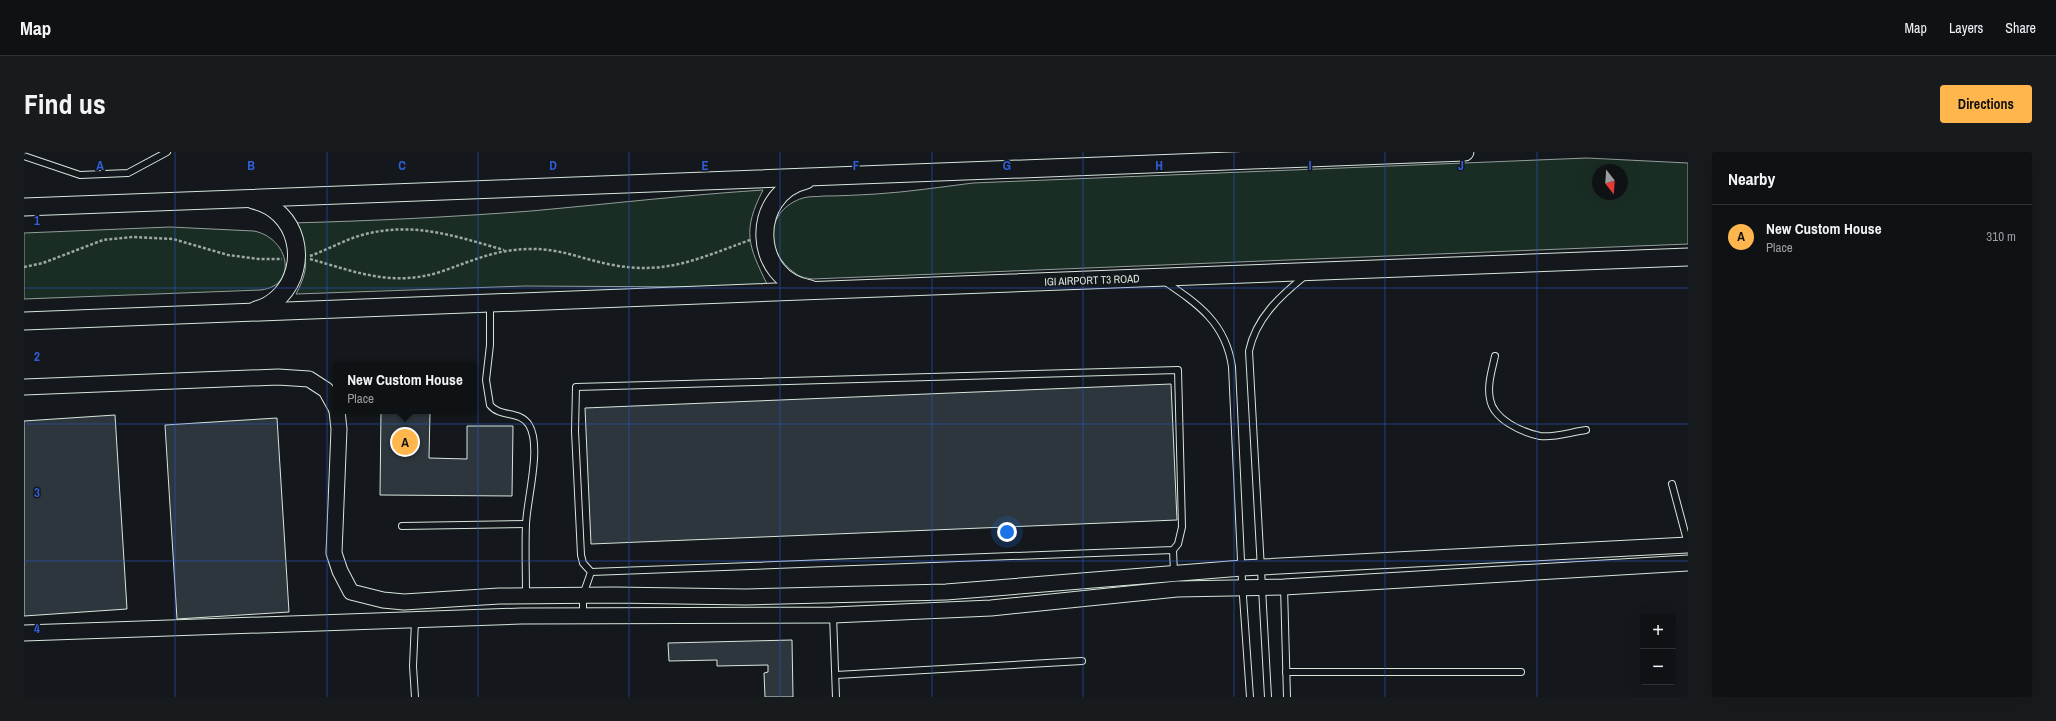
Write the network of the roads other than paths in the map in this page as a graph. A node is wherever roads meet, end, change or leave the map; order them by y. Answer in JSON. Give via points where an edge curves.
{"nodes":[{"id":1,"x":166,"y":152,"type":"edge"},
{"id":2,"x":1165,"y":152,"type":"edge"},
{"id":3,"x":1465,"y":152,"type":"edge"},
{"id":4,"x":24,"y":156,"type":"edge"},
{"id":5,"x":1134,"y":165,"type":"junction"},
{"id":6,"x":817,"y":177,"type":"junction"},
{"id":7,"x":237,"y":199,"type":"junction"},
{"id":8,"x":24,"y":207,"type":"edge"},
{"id":9,"x":1688,"y":257,"type":"edge"},
{"id":10,"x":1311,"y":271,"type":"junction"},
{"id":11,"x":1158,"y":277,"type":"junction"},
{"id":12,"x":822,"y":291,"type":"junction"},
{"id":13,"x":490,"y":303,"type":"junction"},
{"id":14,"x":242,"y":312,"type":"junction"},
{"id":15,"x":24,"y":321,"type":"edge"},
{"id":16,"x":1495,"y":356,"type":"dead end"},
{"id":17,"x":24,"y":388,"type":"edge"},
{"id":18,"x":333,"y":403,"type":"edge"},
{"id":19,"x":337,"y":414,"type":"edge"},
{"id":20,"x":1586,"y":430,"type":"dead end"},
{"id":21,"x":1672,"y":484,"type":"dead end"},
{"id":22,"x":526,"y":524,"type":"junction"},
{"id":23,"x":402,"y":526,"type":"dead end"},
{"id":24,"x":1688,"y":545,"type":"edge"},
{"id":25,"x":1173,"y":550,"type":"junction"},
{"id":26,"x":1688,"y":563,"type":"edge"},
{"id":27,"x":1242,"y":568,"type":"junction"},
{"id":28,"x":1261,"y":568,"type":"junction"},
{"id":29,"x":591,"y":572,"type":"junction"},
{"id":30,"x":1174,"y":574,"type":"junction"},
{"id":31,"x":1284,"y":586,"type":"junction"},
{"id":32,"x":1243,"y":587,"type":"junction"},
{"id":33,"x":1262,"y":587,"type":"junction"},
{"id":34,"x":526,"y":596,"type":"junction"},
{"id":35,"x":583,"y":596,"type":"junction"},
{"id":36,"x":583,"y":615,"type":"junction"},
{"id":37,"x":834,"y":615,"type":"junction"},
{"id":38,"x":415,"y":618,"type":"junction"},
{"id":39,"x":24,"y":633,"type":"edge"},
{"id":40,"x":1082,"y":661,"type":"dead end"},
{"id":41,"x":1286,"y":672,"type":"junction"},
{"id":42,"x":1521,"y":672,"type":"dead end"},
{"id":43,"x":836,"y":675,"type":"junction"},
{"id":44,"x":415,"y":697,"type":"edge"},
{"id":45,"x":836,"y":697,"type":"edge"},
{"id":46,"x":1250,"y":697,"type":"edge"},
{"id":47,"x":1268,"y":697,"type":"edge"},
{"id":48,"x":1287,"y":697,"type":"edge"}],
"edges":[{"from":1,"to":4,"type":"lane","via":[[128,173],[80,175]]},
{"from":2,"to":5,"type":"main road"},
{"from":3,"to":5,"type":"main road"},
{"from":5,"to":6,"type":"main road"},
{"from":6,"to":7,"type":"main road"},
{"from":6,"to":12,"type":"main road","via":[[798,182],[782,192],[770,208],[764,226],[765,246],[772,264],[785,278],[802,288]]},
{"from":7,"to":8,"type":"main road"},
{"from":7,"to":14,"type":"main road","via":[[266,205],[285,220],[294,236],[297,258],[296,271],[288,288],[275,301],[259,309]]},
{"from":9,"to":10,"type":"main road","name":"IGI AIRPORT T3 ROAD"},
{"from":10,"to":11,"type":"main road","name":"IGI AIRPORT T3 ROAD"},
{"from":10,"to":28,"type":"lane","via":[[1271,306],[1256,330],[1249,351]]},
{"from":11,"to":12,"type":"main road","name":"IGI AIRPORT T3 ROAD"},
{"from":11,"to":27,"type":"lane","via":[[1200,307],[1218,329],[1230,352]]},
{"from":12,"to":13,"type":"main road"},
{"from":13,"to":14,"type":"main road"},
{"from":13,"to":22,"type":"lane","via":[[490,345],[486,380],[490,405],[499,412],[525,418],[532,432],[535,447]]},
{"from":14,"to":15,"type":"main road"},
{"from":16,"to":20,"type":"lane","via":[[1489,385],[1490,400],[1496,412],[1505,421],[1518,429],[1540,436]]},
{"from":17,"to":18,"type":"street","via":[[278,377],[309,378],[326,390]]},
{"from":19,"to":34,"type":"street","via":[[339,429],[334,553],[351,592],[404,602]]},
{"from":21,"to":24,"type":"lane"},
{"from":22,"to":23,"type":"lane"},
{"from":22,"to":34,"type":"lane"},
{"from":24,"to":28,"type":"street"},
{"from":25,"to":29,"type":"lane"},
{"from":25,"to":29,"type":"lane","via":[[1178,544],[1182,527],[1178,370],[576,387],[575,431],[581,555],[583,563]]},
{"from":25,"to":30,"type":"lane"},
{"from":26,"to":31,"type":"street"},
{"from":27,"to":28,"type":"street"},
{"from":27,"to":30,"type":"street"},
{"from":27,"to":32,"type":"lane"},
{"from":28,"to":33,"type":"lane"},
{"from":29,"to":35,"type":"lane"},
{"from":30,"to":35,"type":"street","via":[[946,592],[746,597]]},
{"from":31,"to":33,"type":"street"},
{"from":31,"to":41,"type":"lane"},
{"from":32,"to":33,"type":"street"},
{"from":32,"to":37,"type":"street","via":[[1177,590],[991,608]]},
{"from":32,"to":46,"type":"lane"},
{"from":33,"to":47,"type":"lane"},
{"from":34,"to":35,"type":"street"},
{"from":35,"to":36,"type":"lane"},
{"from":36,"to":37,"type":"street"},
{"from":36,"to":38,"type":"street"},
{"from":37,"to":43,"type":"lane"},
{"from":38,"to":39,"type":"street"},
{"from":38,"to":44,"type":"lane"},
{"from":40,"to":43,"type":"lane"},
{"from":41,"to":42,"type":"lane"},
{"from":41,"to":48,"type":"lane"},
{"from":43,"to":45,"type":"lane"}]}
